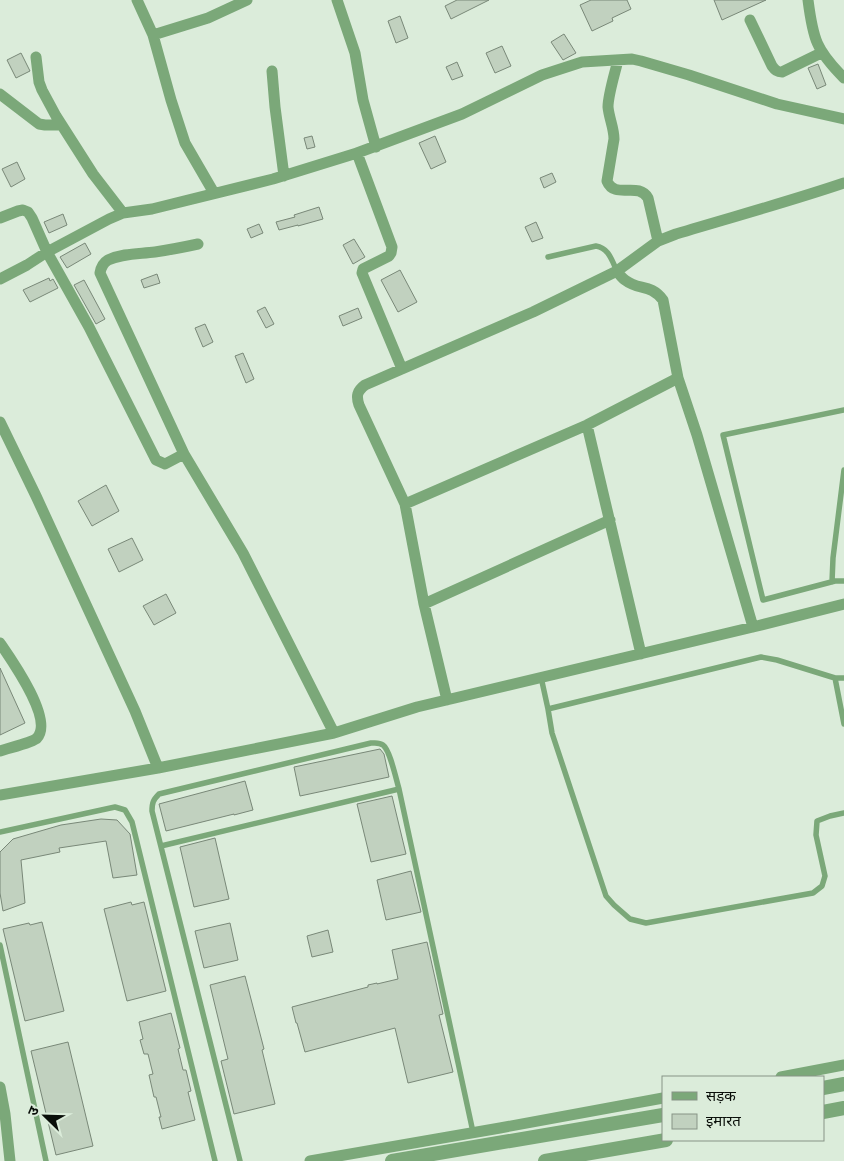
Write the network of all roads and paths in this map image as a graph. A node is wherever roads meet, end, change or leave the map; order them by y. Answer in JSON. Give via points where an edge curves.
{"nodes":[{"id":1,"x":138,"y":0,"type":"edge"},
{"id":2,"x":247,"y":0,"type":"edge"},
{"id":3,"x":336,"y":0,"type":"edge"},
{"id":4,"x":808,"y":0,"type":"edge"},
{"id":5,"x":750,"y":20,"type":"dead end"},
{"id":6,"x":152,"y":34,"type":"junction"},
{"id":7,"x":821,"y":53,"type":"junction"},
{"id":8,"x":36,"y":57,"type":"dead end"},
{"id":9,"x":618,"y":60,"type":"junction"},
{"id":10,"x":272,"y":71,"type":"dead end"},
{"id":11,"x":844,"y":78,"type":"edge"},
{"id":12,"x":0,"y":94,"type":"edge"},
{"id":13,"x":844,"y":119,"type":"edge"},
{"id":14,"x":61,"y":125,"type":"junction"},
{"id":15,"x":376,"y":147,"type":"junction"},
{"id":16,"x":357,"y":153,"type":"junction"},
{"id":17,"x":284,"y":176,"type":"junction"},
{"id":18,"x":844,"y":183,"type":"edge"},
{"id":19,"x":214,"y":193,"type":"junction"},
{"id":20,"x":123,"y":213,"type":"junction"},
{"id":21,"x":0,"y":218,"type":"edge"},
{"id":22,"x":658,"y":241,"type":"junction"},
{"id":23,"x":198,"y":244,"type":"dead end"},
{"id":24,"x":47,"y":252,"type":"junction"},
{"id":25,"x":548,"y":258,"type":"dead end"},
{"id":26,"x":617,"y":271,"type":"junction"},
{"id":27,"x":0,"y":279,"type":"edge"},
{"id":28,"x":402,"y":369,"type":"junction"},
{"id":29,"x":678,"y":378,"type":"junction"},
{"id":30,"x":844,"y":410,"type":"edge"},
{"id":31,"x":0,"y":422,"type":"edge"},
{"id":32,"x":587,"y":425,"type":"junction"},
{"id":33,"x":184,"y":454,"type":"junction"},
{"id":34,"x":844,"y":470,"type":"edge"},
{"id":35,"x":405,"y":504,"type":"junction"},
{"id":36,"x":610,"y":520,"type":"junction"},
{"id":37,"x":844,"y":581,"type":"edge"},
{"id":38,"x":832,"y":582,"type":"junction"},
{"id":39,"x":424,"y":604,"type":"junction"},
{"id":40,"x":844,"y":604,"type":"edge"},
{"id":41,"x":753,"y":627,"type":"junction"},
{"id":42,"x":0,"y":643,"type":"edge"},
{"id":43,"x":641,"y":654,"type":"junction"},
{"id":44,"x":541,"y":677,"type":"junction"},
{"id":45,"x":835,"y":678,"type":"junction"},
{"id":46,"x":844,"y":678,"type":"edge"},
{"id":47,"x":447,"y":700,"type":"junction"},
{"id":48,"x":548,"y":709,"type":"junction"},
{"id":49,"x":844,"y":724,"type":"edge"},
{"id":50,"x":334,"y":733,"type":"junction"},
{"id":51,"x":0,"y":751,"type":"edge"},
{"id":52,"x":158,"y":768,"type":"junction"},
{"id":53,"x":399,"y":789,"type":"junction"},
{"id":54,"x":0,"y":796,"type":"edge"},
{"id":55,"x":844,"y":813,"type":"edge"},
{"id":56,"x":0,"y":832,"type":"edge"},
{"id":57,"x":161,"y":846,"type":"junction"},
{"id":58,"x":0,"y":945,"type":"edge"},
{"id":59,"x":844,"y":1065,"type":"edge"},
{"id":60,"x":786,"y":1076,"type":"edge"},
{"id":61,"x":844,"y":1084,"type":"edge"},
{"id":62,"x":0,"y":1087,"type":"edge"},
{"id":63,"x":824,"y":1088,"type":"edge"},
{"id":64,"x":662,"y":1098,"type":"edge"},
{"id":65,"x":844,"y":1108,"type":"edge"},
{"id":66,"x":824,"y":1112,"type":"edge"},
{"id":67,"x":662,"y":1115,"type":"edge"},
{"id":68,"x":472,"y":1132,"type":"junction"},
{"id":69,"x":662,"y":1141,"type":"edge"},
{"id":70,"x":10,"y":1161,"type":"edge"},
{"id":71,"x":46,"y":1161,"type":"edge"},
{"id":72,"x":215,"y":1161,"type":"edge"},
{"id":73,"x":240,"y":1161,"type":"edge"},
{"id":74,"x":310,"y":1161,"type":"edge"},
{"id":75,"x":392,"y":1161,"type":"edge"},
{"id":76,"x":545,"y":1161,"type":"edge"}],
"edges":[{"from":1,"to":6,"type":"street"},
{"from":2,"to":6,"type":"street","via":[[208,18]]},
{"from":3,"to":15,"type":"street","via":[[355,53]]},
{"from":4,"to":7,"type":"street","via":[[812,30]]},
{"from":5,"to":7,"type":"street","via":[[774,70],[778,72]]},
{"from":6,"to":19,"type":"street","via":[[185,143]]},
{"from":7,"to":11,"type":"street"},
{"from":8,"to":14,"type":"street","via":[[39,82]]},
{"from":9,"to":13,"type":"street","via":[[642,61],[777,104]]},
{"from":9,"to":15,"type":"street","via":[[582,62],[549,72],[462,114]]},
{"from":9,"to":22,"type":"street","via":[[609,101],[614,139],[607,181],[616,190],[638,190],[646,194]]},
{"from":10,"to":17,"type":"street"},
{"from":12,"to":14,"type":"street","via":[[39,124]]},
{"from":14,"to":20,"type":"street"},
{"from":15,"to":16,"type":"street"},
{"from":16,"to":17,"type":"street"},
{"from":16,"to":28,"type":"street","via":[[392,246],[389,256],[367,266],[362,273]]},
{"from":17,"to":19,"type":"street"},
{"from":18,"to":22,"type":"street"},
{"from":19,"to":20,"type":"street"},
{"from":20,"to":24,"type":"street"},
{"from":21,"to":24,"type":"street","via":[[18,211],[28,212]]},
{"from":22,"to":26,"type":"street"},
{"from":23,"to":33,"type":"street","via":[[125,254],[103,264],[100,273]]},
{"from":24,"to":27,"type":"street"},
{"from":24,"to":33,"type":"street","via":[[156,460],[165,464]]},
{"from":25,"to":26,"type":"lane","via":[[600,246],[608,252]]},
{"from":26,"to":28,"type":"street"},
{"from":26,"to":29,"type":"street","via":[[623,279],[653,290],[663,300]]},
{"from":28,"to":35,"type":"street","via":[[365,385],[356,396]]},
{"from":29,"to":32,"type":"street"},
{"from":29,"to":41,"type":"street","via":[[698,435]]},
{"from":30,"to":38,"type":"lane","via":[[723,435],[763,600]]},
{"from":31,"to":52,"type":"street","via":[[136,711]]},
{"from":32,"to":35,"type":"street"},
{"from":32,"to":36,"type":"street"},
{"from":33,"to":50,"type":"street","via":[[243,553]]},
{"from":34,"to":38,"type":"lane"},
{"from":35,"to":39,"type":"street"},
{"from":36,"to":39,"type":"street"},
{"from":36,"to":43,"type":"street"},
{"from":37,"to":38,"type":"lane"},
{"from":39,"to":47,"type":"street"},
{"from":40,"to":41,"type":"street"},
{"from":41,"to":43,"type":"street"},
{"from":42,"to":51,"type":"street","via":[[30,691],[41,731],[34,740]]},
{"from":43,"to":44,"type":"street"},
{"from":44,"to":47,"type":"street"},
{"from":44,"to":48,"type":"lane"},
{"from":45,"to":46,"type":"lane"},
{"from":45,"to":48,"type":"lane","via":[[761,657]]},
{"from":45,"to":49,"type":"lane"},
{"from":47,"to":50,"type":"street","via":[[417,706]]},
{"from":48,"to":55,"type":"lane","via":[[552,733],[606,896],[630,919],[646,923],[813,894],[822,886],[825,876],[816,835],[817,821]]},
{"from":50,"to":52,"type":"street"},
{"from":52,"to":54,"type":"street"},
{"from":53,"to":57,"type":"lane"},
{"from":53,"to":57,"type":"lane","via":[[387,750],[378,742],[371,743],[159,794],[153,799],[152,811]]},
{"from":53,"to":68,"type":"lane"},
{"from":56,"to":72,"type":"lane","via":[[116,807],[125,810],[132,822]]},
{"from":57,"to":73,"type":"lane"},
{"from":58,"to":71,"type":"lane"},
{"from":59,"to":60,"type":"street"},
{"from":61,"to":63,"type":"street"},
{"from":62,"to":70,"type":"street"},
{"from":64,"to":68,"type":"street"},
{"from":65,"to":66,"type":"street"},
{"from":67,"to":75,"type":"street"},
{"from":68,"to":74,"type":"street"},
{"from":69,"to":76,"type":"street"}]}
